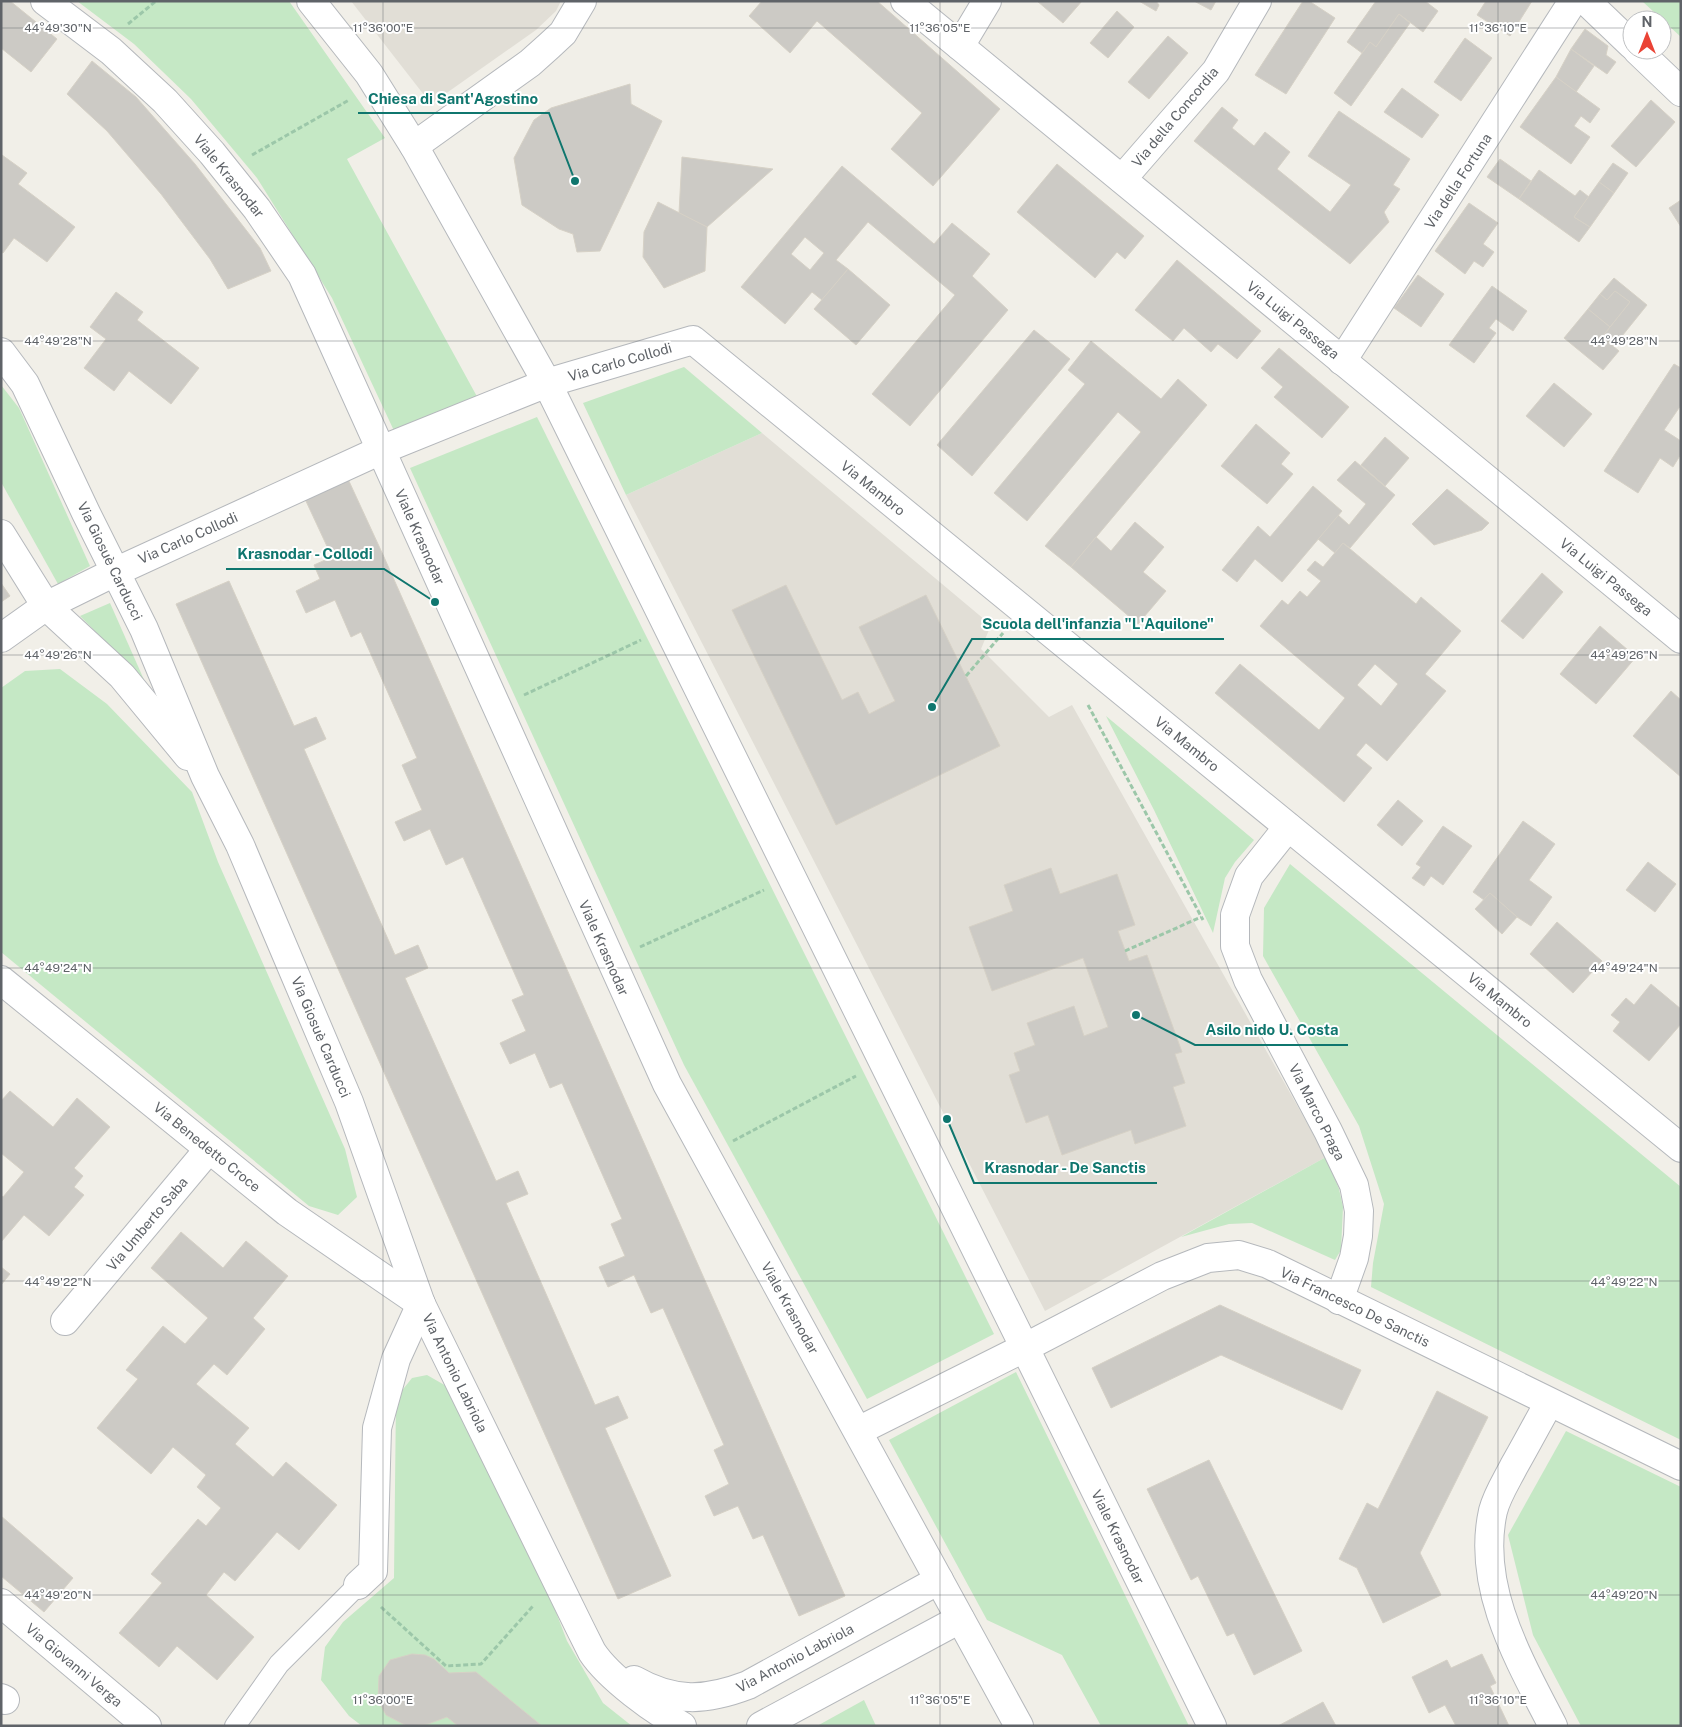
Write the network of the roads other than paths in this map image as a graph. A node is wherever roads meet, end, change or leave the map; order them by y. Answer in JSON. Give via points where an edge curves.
{"nodes":[{"id":1,"x":45,"y":1,"type":"edge"},
{"id":2,"x":311,"y":1,"type":"edge"},
{"id":3,"x":582,"y":1,"type":"edge"},
{"id":4,"x":905,"y":1,"type":"edge"},
{"id":5,"x":987,"y":1,"type":"edge"},
{"id":6,"x":1257,"y":1,"type":"edge"},
{"id":7,"x":1573,"y":1,"type":"edge"},
{"id":8,"x":1586,"y":1,"type":"edge"},
{"id":9,"x":1622,"y":35,"type":"edge"},
{"id":10,"x":960,"y":46,"type":"junction"},
{"id":11,"x":1647,"y":60,"type":"edge"},
{"id":12,"x":1681,"y":92,"type":"edge"},
{"id":13,"x":414,"y":146,"type":"junction"},
{"id":14,"x":1122,"y":180,"type":"junction"},
{"id":15,"x":693,"y":340,"type":"joint"},
{"id":16,"x":1,"y":352,"type":"edge"},
{"id":17,"x":1342,"y":360,"type":"junction"},
{"id":18,"x":547,"y":383,"type":"junction"},
{"id":19,"x":382,"y":450,"type":"junction"},
{"id":20,"x":1,"y":534,"type":"edge"},
{"id":21,"x":115,"y":572,"type":"junction"},
{"id":22,"x":46,"y":606,"type":"junction"},
{"id":23,"x":1,"y":638,"type":"edge"},
{"id":24,"x":1681,"y":639,"type":"edge"},
{"id":25,"x":205,"y":776,"type":"junction"},
{"id":26,"x":1288,"y":826,"type":"junction"},
{"id":27,"x":6,"y":992,"type":"edge"},
{"id":28,"x":1681,"y":1148,"type":"edge"},
{"id":29,"x":209,"y":1149,"type":"junction"},
{"id":30,"x":1339,"y":1300,"type":"junction"},
{"id":31,"x":421,"y":1304,"type":"junction"},
{"id":32,"x":65,"y":1321,"type":"dead end"},
{"id":33,"x":1024,"y":1348,"type":"junction"},
{"id":34,"x":1549,"y":1402,"type":"junction"},
{"id":35,"x":858,"y":1431,"type":"junction"},
{"id":36,"x":1681,"y":1466,"type":"edge"},
{"id":37,"x":939,"y":1580,"type":"junction"},
{"id":38,"x":358,"y":1585,"type":"joint"},
{"id":39,"x":1,"y":1603,"type":"edge"},
{"id":40,"x":960,"y":1619,"type":"junction"},
{"id":41,"x":593,"y":1653,"type":"junction"},
{"id":42,"x":147,"y":1726,"type":"edge"},
{"id":43,"x":235,"y":1726,"type":"edge"},
{"id":44,"x":682,"y":1726,"type":"edge"},
{"id":45,"x":760,"y":1726,"type":"edge"},
{"id":46,"x":1019,"y":1726,"type":"edge"},
{"id":47,"x":1212,"y":1726,"type":"edge"},
{"id":48,"x":1553,"y":1726,"type":"edge"}],
"edges":[{"from":1,"to":19,"type":"street","name":"Viale Krasnodar","via":[[111,51],[165,101],[257,209],[302,275]]},
{"from":2,"to":13,"type":"street","name":"Viale Krasnodar","via":[[376,85]]},
{"from":3,"to":13,"type":"street","via":[[563,33],[530,63]]},
{"from":4,"to":10,"type":"street","name":"Via Luigi Passega"},
{"from":5,"to":10,"type":"street"},
{"from":6,"to":14,"type":"street","name":"Via della Concordia","via":[[1216,71]]},
{"from":7,"to":17,"type":"street","name":"Via della Fortuna"},
{"from":8,"to":9,"type":"street"},
{"from":10,"to":14,"type":"street","name":"Via Luigi Passega"},
{"from":11,"to":12,"type":"street"},
{"from":13,"to":18,"type":"street","name":"Viale Krasnodar"},
{"from":14,"to":17,"type":"street","name":"Via Luigi Passega"},
{"from":15,"to":18,"type":"street","name":"Via Carlo Collodi"},
{"from":15,"to":26,"type":"street","name":"Via Mambro"},
{"from":16,"to":21,"type":"street","name":"Via Giosuè Carducci","via":[[25,384]]},
{"from":17,"to":24,"type":"street","name":"Via Luigi Passega"},
{"from":18,"to":19,"type":"street"},
{"from":18,"to":33,"type":"street","name":"Viale Krasnodar"},
{"from":19,"to":21,"type":"street","name":"Via Carlo Collodi"},
{"from":19,"to":35,"type":"street","name":"Viale Krasnodar","via":[[666,1084]]},
{"from":20,"to":22,"type":"street","name":"Via Giosuè Carducci"},
{"from":21,"to":22,"type":"street","name":"Via Carlo Collodi"},
{"from":21,"to":25,"type":"street","name":"Via Giosuè Carducci","via":[[144,629]]},
{"from":22,"to":23,"type":"street","name":"Via Carlo Collodi"},
{"from":22,"to":25,"type":"street","name":"Via Giosuè Carducci","via":[[122,676]]},
{"from":25,"to":31,"type":"street","name":"Via Giosuè Carducci","via":[[240,845],[349,1102]]},
{"from":26,"to":28,"type":"street","name":"Via Mambro"},
{"from":26,"to":30,"type":"street","name":"Via Marco Praga","via":[[1249,876],[1235,914],[1235,946],[1248,980],[1354,1185],[1359,1211],[1358,1236]]},
{"from":27,"to":29,"type":"street","name":"Via Benedetto Croce"},
{"from":29,"to":31,"type":"street","name":"Via Benedetto Croce","via":[[287,1212]]},
{"from":29,"to":32,"type":"street","name":"Via Umberto Saba"},
{"from":30,"to":33,"type":"street","name":"Via Francesco De Sanctis","via":[[1268,1264],[1240,1255],[1208,1258],[1162,1276]]},
{"from":30,"to":34,"type":"street","name":"Via Francesco De Sanctis"},
{"from":31,"to":38,"type":"street","name":"Via Antonio Labriola","via":[[396,1358],[377,1428],[373,1571]]},
{"from":31,"to":41,"type":"street","name":"Via Antonio Labriola"},
{"from":33,"to":35,"type":"street"},
{"from":33,"to":47,"type":"street","name":"Viale Krasnodar"},
{"from":34,"to":36,"type":"street","name":"Via Francesco De Sanctis"},
{"from":34,"to":48,"type":"street","via":[[1505,1482],[1494,1509],[1489,1559],[1494,1588],[1512,1646]]},
{"from":35,"to":37,"type":"street","name":"Viale Krasnodar"},
{"from":37,"to":40,"type":"street","name":"Viale Krasnodar"},
{"from":37,"to":41,"type":"street","name":"Via Antonio Labriola","via":[[748,1685],[716,1696],[678,1697],[660,1692]]},
{"from":38,"to":43,"type":"lane","via":[[279,1664]]},
{"from":39,"to":42,"type":"street","name":"Via Giovanni Verga"},
{"from":40,"to":45,"type":"street"},
{"from":40,"to":46,"type":"street","name":"Viale Krasnodar"},
{"from":41,"to":44,"type":"street","name":"Via Antonio Labriola","via":[[618,1680]]}]}
